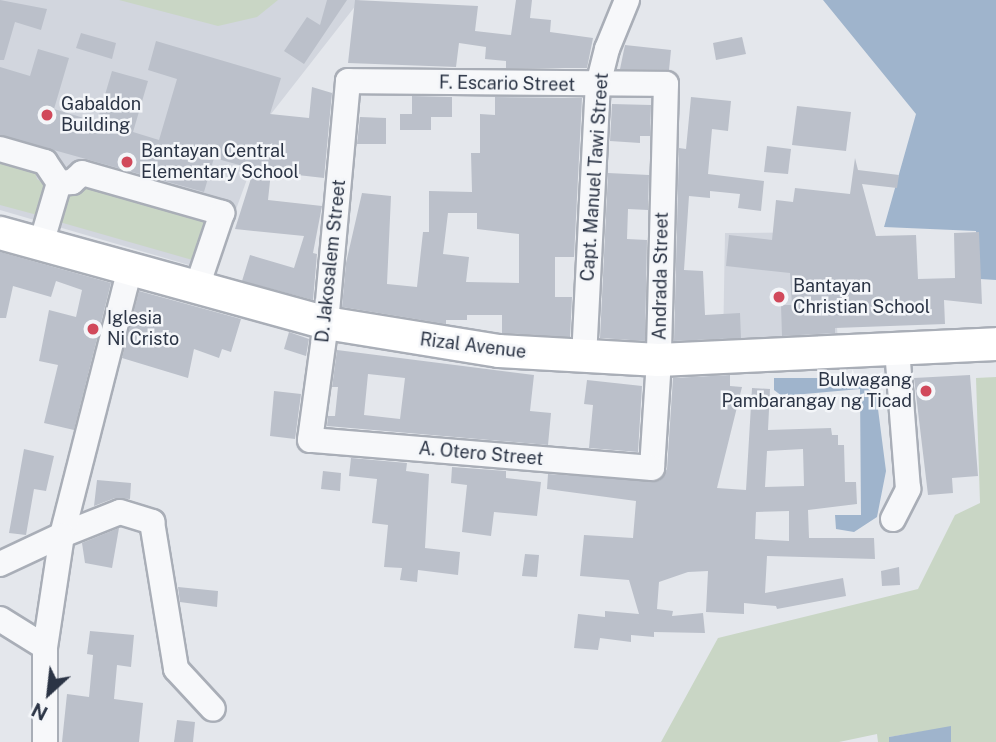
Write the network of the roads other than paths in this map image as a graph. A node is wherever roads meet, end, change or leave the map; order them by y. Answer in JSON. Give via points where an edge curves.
{"nodes":[{"id":1,"x":627,"y":0,"type":"edge"},
{"id":2,"x":348,"y":81,"type":"joint"},
{"id":3,"x":666,"y":84,"type":"joint"},
{"id":4,"x":598,"y":85,"type":"junction"},
{"id":5,"x":0,"y":149,"type":"edge"},
{"id":6,"x":59,"y":183,"type":"junction"},
{"id":7,"x":0,"y":233,"type":"edge"},
{"id":8,"x":41,"y":244,"type":"junction"},
{"id":9,"x":130,"y":268,"type":"junction"},
{"id":10,"x":197,"y":288,"type":"junction"},
{"id":11,"x":326,"y":323,"type":"junction"},
{"id":12,"x":996,"y":344,"type":"edge"},
{"id":13,"x":897,"y":348,"type":"junction"},
{"id":14,"x":584,"y":358,"type":"junction"},
{"id":15,"x":659,"y":360,"type":"junction"},
{"id":16,"x":310,"y":440,"type":"joint"},
{"id":17,"x":652,"y":468,"type":"joint"},
{"id":18,"x":893,"y":519,"type":"dead end"},
{"id":19,"x":62,"y":534,"type":"junction"},
{"id":20,"x":0,"y":564,"type":"edge"},
{"id":21,"x":0,"y":619,"type":"edge"},
{"id":22,"x":46,"y":647,"type":"junction"},
{"id":23,"x":214,"y":709,"type":"dead end"},
{"id":24,"x":45,"y":742,"type":"edge"}],
"edges":[{"from":1,"to":4,"type":"street","name":"Capt. Manuel Tawi Street"},
{"from":2,"to":4,"type":"street","name":"F. Escario Street"},
{"from":2,"to":11,"type":"street","name":"D. Jakosalem Street"},
{"from":3,"to":4,"type":"street","name":"F. Escario Street"},
{"from":3,"to":15,"type":"street","name":"Andrada Street"},
{"from":4,"to":14,"type":"street","name":"Capt. Manuel Tawi Street"},
{"from":5,"to":6,"type":"street","via":[[45,162],[49,175]]},
{"from":6,"to":8,"type":"street"},
{"from":6,"to":10,"type":"street","via":[[72,182],[82,173],[222,213]]},
{"from":7,"to":8,"type":"main road","name":"Rizal Avenue"},
{"from":8,"to":9,"type":"main road","name":"Rizal Avenue"},
{"from":9,"to":10,"type":"main road","name":"Rizal Avenue"},
{"from":9,"to":19,"type":"street"},
{"from":10,"to":11,"type":"main road","name":"Rizal Avenue"},
{"from":11,"to":14,"type":"main road","name":"Rizal Avenue","via":[[499,351]]},
{"from":11,"to":16,"type":"street","name":"D. Jakosalem Street"},
{"from":12,"to":13,"type":"main road","name":"Rizal Avenue"},
{"from":13,"to":15,"type":"main road","name":"Rizal Avenue"},
{"from":13,"to":18,"type":"street","via":[[908,489]]},
{"from":14,"to":15,"type":"main road","name":"Rizal Avenue"},
{"from":15,"to":17,"type":"street","name":"Andrada Street"},
{"from":16,"to":17,"type":"street","name":"A. Otero Street"},
{"from":19,"to":20,"type":"street"},
{"from":19,"to":22,"type":"street"},
{"from":19,"to":23,"type":"street","via":[[120,512],[152,522],[176,669]]},
{"from":21,"to":22,"type":"street"},
{"from":22,"to":24,"type":"street"}]}
